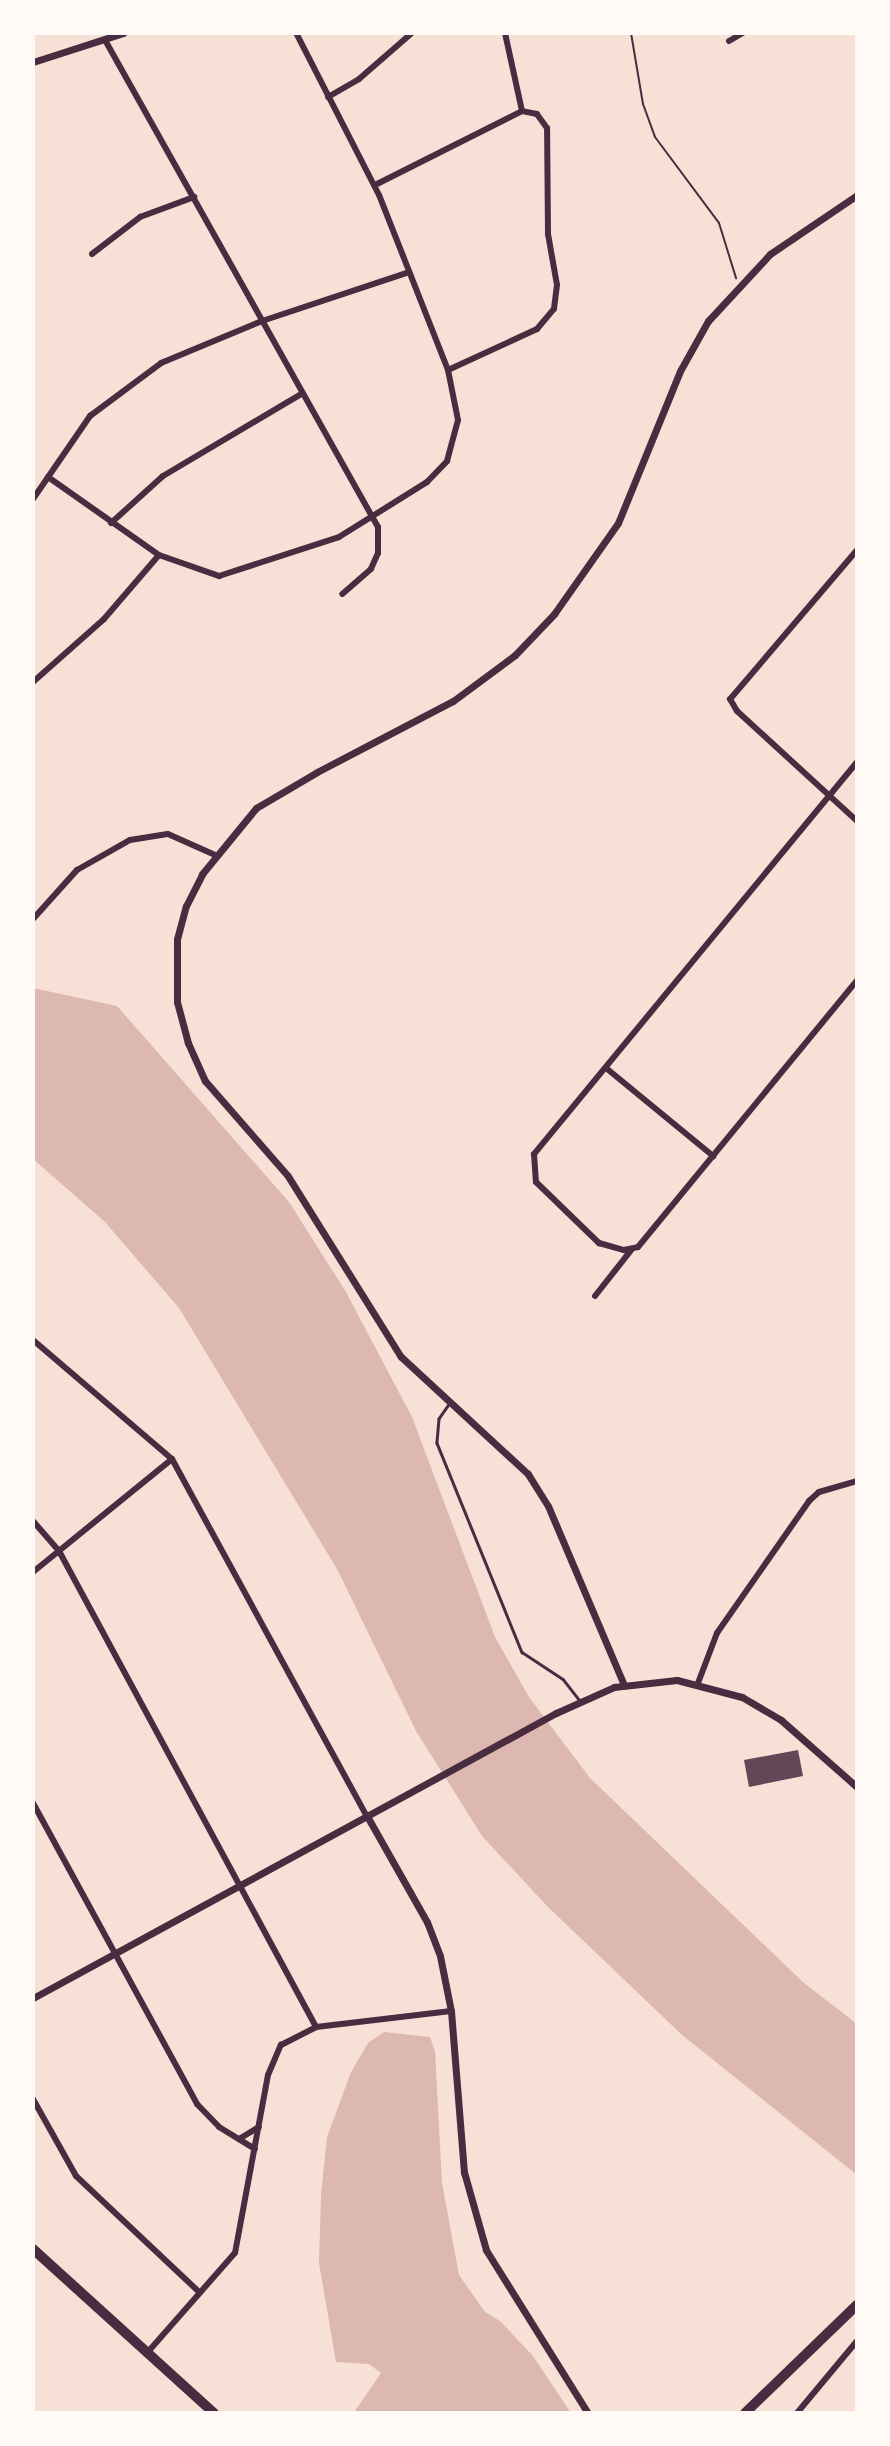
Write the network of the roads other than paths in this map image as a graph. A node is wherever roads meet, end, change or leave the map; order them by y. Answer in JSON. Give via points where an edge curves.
{"nodes":[{"id":1,"x":296,"y":33,"type":"edge"},
{"id":2,"x":412,"y":33,"type":"edge"},
{"id":3,"x":505,"y":33,"type":"edge"},
{"id":4,"x":743,"y":33,"type":"edge"},
{"id":5,"x":117,"y":34,"type":"edge"},
{"id":6,"x":105,"y":40,"type":"junction"},
{"id":7,"x":729,"y":41,"type":"dead end"},
{"id":8,"x":33,"y":62,"type":"edge"},
{"id":9,"x":328,"y":97,"type":"junction"},
{"id":10,"x":522,"y":110,"type":"junction"},
{"id":11,"x":375,"y":185,"type":"junction"},
{"id":12,"x":857,"y":195,"type":"edge"},
{"id":13,"x":194,"y":197,"type":"junction"},
{"id":14,"x":92,"y":254,"type":"dead end"},
{"id":15,"x":409,"y":272,"type":"junction"},
{"id":16,"x":262,"y":321,"type":"junction"},
{"id":17,"x":448,"y":370,"type":"junction"},
{"id":18,"x":301,"y":394,"type":"junction"},
{"id":19,"x":48,"y":477,"type":"junction"},
{"id":20,"x":33,"y":499,"type":"edge"},
{"id":21,"x":373,"y":518,"type":"junction"},
{"id":22,"x":111,"y":523,"type":"junction"},
{"id":23,"x":857,"y":550,"type":"edge"},
{"id":24,"x":159,"y":555,"type":"junction"},
{"id":25,"x":342,"y":594,"type":"dead end"},
{"id":26,"x":33,"y":682,"type":"edge"},
{"id":27,"x":857,"y":762,"type":"edge"},
{"id":28,"x":828,"y":797,"type":"junction"},
{"id":29,"x":857,"y":821,"type":"edge"},
{"id":30,"x":215,"y":855,"type":"junction"},
{"id":31,"x":33,"y":919,"type":"edge"},
{"id":32,"x":857,"y":980,"type":"edge"},
{"id":33,"x":606,"y":1068,"type":"junction"},
{"id":34,"x":713,"y":1156,"type":"junction"},
{"id":35,"x":635,"y":1248,"type":"junction"},
{"id":36,"x":595,"y":1296,"type":"dead end"},
{"id":37,"x":33,"y":1340,"type":"edge"},
{"id":38,"x":451,"y":1401,"type":"junction"},
{"id":39,"x":172,"y":1459,"type":"junction"},
{"id":40,"x":857,"y":1481,"type":"edge"},
{"id":41,"x":33,"y":1521,"type":"edge"},
{"id":42,"x":59,"y":1551,"type":"junction"},
{"id":43,"x":33,"y":1572,"type":"edge"},
{"id":44,"x":698,"y":1683,"type":"junction"},
{"id":45,"x":624,"y":1685,"type":"junction"},
{"id":46,"x":580,"y":1701,"type":"junction"},
{"id":47,"x":857,"y":1787,"type":"edge"},
{"id":48,"x":33,"y":1803,"type":"edge"},
{"id":49,"x":367,"y":1815,"type":"junction"},
{"id":50,"x":238,"y":1884,"type":"junction"},
{"id":51,"x":114,"y":1954,"type":"junction"},
{"id":52,"x":33,"y":1998,"type":"edge"},
{"id":53,"x":451,"y":2011,"type":"junction"},
{"id":54,"x":316,"y":2027,"type":"junction"},
{"id":55,"x":33,"y":2099,"type":"edge"},
{"id":56,"x":259,"y":2127,"type":"junction"},
{"id":57,"x":239,"y":2140,"type":"junction"},
{"id":58,"x":255,"y":2150,"type":"junction"},
{"id":59,"x":33,"y":2249,"type":"edge"},
{"id":60,"x":200,"y":2293,"type":"junction"},
{"id":61,"x":857,"y":2305,"type":"edge"},
{"id":62,"x":857,"y":2342,"type":"edge"},
{"id":63,"x":147,"y":2353,"type":"junction"},
{"id":64,"x":214,"y":2413,"type":"edge"},
{"id":65,"x":588,"y":2413,"type":"edge"},
{"id":66,"x":745,"y":2413,"type":"edge"},
{"id":67,"x":797,"y":2413,"type":"edge"}],
"edges":[{"from":1,"to":9,"type":"street"},
{"from":2,"to":9,"type":"street","via":[[359,79]]},
{"from":3,"to":10,"type":"street"},
{"from":4,"to":7,"type":"street"},
{"from":5,"to":6,"type":"street"},
{"from":6,"to":8,"type":"street"},
{"from":6,"to":13,"type":"street"},
{"from":9,"to":11,"type":"street"},
{"from":10,"to":11,"type":"street"},
{"from":10,"to":17,"type":"street","via":[[537,114],[547,128],[548,244],[557,285],[554,309],[537,329]]},
{"from":11,"to":15,"type":"street"},
{"from":12,"to":30,"type":"street","via":[[784,242],[737,285],[685,361],[611,535],[554,614],[515,655],[453,701],[268,800]]},
{"from":13,"to":14,"type":"street","via":[[140,217]]},
{"from":13,"to":16,"type":"street"},
{"from":15,"to":16,"type":"street"},
{"from":15,"to":17,"type":"street"},
{"from":16,"to":18,"type":"street"},
{"from":16,"to":19,"type":"street","via":[[176,355],[107,402],[81,426]]},
{"from":17,"to":21,"type":"street","via":[[458,420],[447,461],[434,477]]},
{"from":18,"to":21,"type":"street"},
{"from":18,"to":22,"type":"street","via":[[173,470]]},
{"from":19,"to":20,"type":"street"},
{"from":19,"to":22,"type":"street"},
{"from":21,"to":24,"type":"street","via":[[318,546],[227,576],[205,574]]},
{"from":21,"to":25,"type":"street","via":[[380,535],[375,562],[359,583]]},
{"from":22,"to":24,"type":"street"},
{"from":23,"to":28,"type":"street","via":[[730,699],[737,711]]},
{"from":24,"to":26,"type":"street","via":[[97,627]]},
{"from":27,"to":28,"type":"street"},
{"from":28,"to":29,"type":"street"},
{"from":28,"to":33,"type":"street"},
{"from":30,"to":31,"type":"street","via":[[168,834],[153,832],[130,839],[77,870]]},
{"from":30,"to":38,"type":"street","via":[[186,906],[177,939],[177,1002],[197,1065],[299,1192],[390,1341]]},
{"from":32,"to":34,"type":"street"},
{"from":33,"to":34,"type":"street"},
{"from":33,"to":35,"type":"street","via":[[534,1154],[534,1174],[542,1192],[591,1236],[608,1247]]},
{"from":34,"to":35,"type":"street"},
{"from":35,"to":36,"type":"street"},
{"from":37,"to":39,"type":"street"},
{"from":38,"to":45,"type":"street","via":[[520,1463],[542,1494]]},
{"from":38,"to":46,"type":"lane","via":[[439,1419],[437,1443],[522,1652],[563,1679]]},
{"from":39,"to":42,"type":"street"},
{"from":39,"to":49,"type":"street"},
{"from":40,"to":44,"type":"street","via":[[819,1492],[809,1501],[718,1633]]},
{"from":41,"to":42,"type":"street"},
{"from":42,"to":43,"type":"street"},
{"from":42,"to":50,"type":"street"},
{"from":44,"to":45,"type":"street","via":[[660,1680]]},
{"from":44,"to":47,"type":"street","via":[[765,1709]]},
{"from":45,"to":46,"type":"street"},
{"from":46,"to":49,"type":"street"},
{"from":48,"to":51,"type":"street"},
{"from":49,"to":50,"type":"street"},
{"from":49,"to":53,"type":"street","via":[[433,1934]]},
{"from":50,"to":51,"type":"street"},
{"from":50,"to":54,"type":"street"},
{"from":51,"to":52,"type":"street"},
{"from":51,"to":57,"type":"street","via":[[197,2104]]},
{"from":53,"to":54,"type":"street"},
{"from":53,"to":65,"type":"street","via":[[463,2162],[474,2217],[502,2280]]},
{"from":54,"to":56,"type":"street","via":[[292,2035],[277,2051]]},
{"from":55,"to":60,"type":"street","via":[[76,2176]]},
{"from":56,"to":57,"type":"street"},
{"from":56,"to":58,"type":"street"},
{"from":57,"to":58,"type":"street"},
{"from":58,"to":60,"type":"street","via":[[237,2247]]},
{"from":59,"to":63,"type":"main road"},
{"from":60,"to":63,"type":"street"},
{"from":61,"to":66,"type":"main road"},
{"from":62,"to":67,"type":"street"},
{"from":63,"to":64,"type":"main road"}]}
